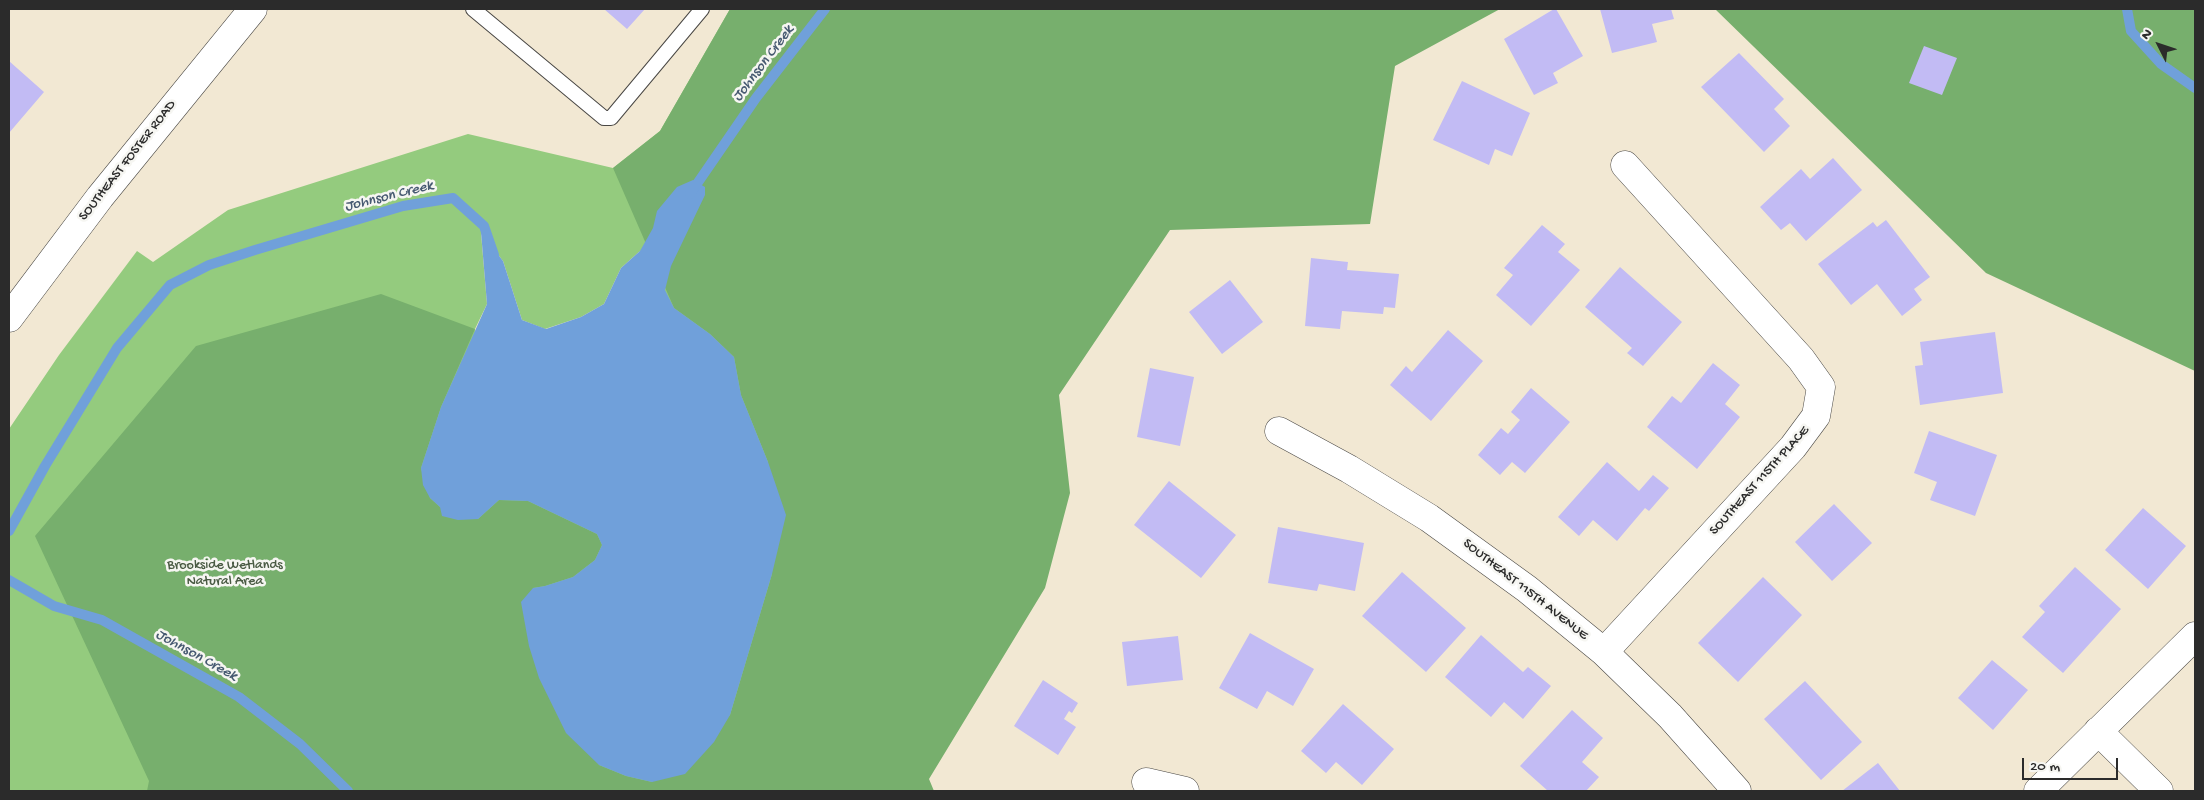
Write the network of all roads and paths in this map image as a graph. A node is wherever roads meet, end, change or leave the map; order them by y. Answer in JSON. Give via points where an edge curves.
{"nodes":[{"id":1,"x":253,"y":9,"type":"edge"},
{"id":2,"x":473,"y":9,"type":"edge"},
{"id":3,"x":702,"y":9,"type":"edge"},
{"id":4,"x":1625,"y":165,"type":"dead end"},
{"id":5,"x":9,"y":318,"type":"edge"},
{"id":6,"x":1279,"y":431,"type":"dead end"},
{"id":7,"x":2195,"y":636,"type":"edge"},
{"id":8,"x":1604,"y":652,"type":"junction"},
{"id":9,"x":2098,"y":731,"type":"junction"},
{"id":10,"x":1146,"y":782,"type":"dead end"},
{"id":11,"x":1185,"y":791,"type":"edge"},
{"id":12,"x":1737,"y":791,"type":"edge"},
{"id":13,"x":2038,"y":791,"type":"edge"},
{"id":14,"x":2159,"y":791,"type":"edge"}],
"edges":[{"from":1,"to":5,"type":"street","name":"SOUTHEAST FOSTER ROAD","via":[[100,197]]},
{"from":2,"to":3,"type":"lane","via":[[604,118],[612,118]]},
{"from":4,"to":8,"type":"street","name":"SOUTHEAST 115TH PLACE","via":[[1801,359],[1821,388],[1816,416],[1793,447]]},
{"from":6,"to":8,"type":"street","name":"SOUTHEAST 115TH AVENUE","via":[[1429,518],[1526,589]]},
{"from":7,"to":9,"type":"street"},
{"from":8,"to":12,"type":"street","name":"SOUTHEAST 115TH AVENUE","via":[[1670,716]]},
{"from":9,"to":13,"type":"street"},
{"from":9,"to":14,"type":"street"},
{"from":10,"to":11,"type":"street"}]}
